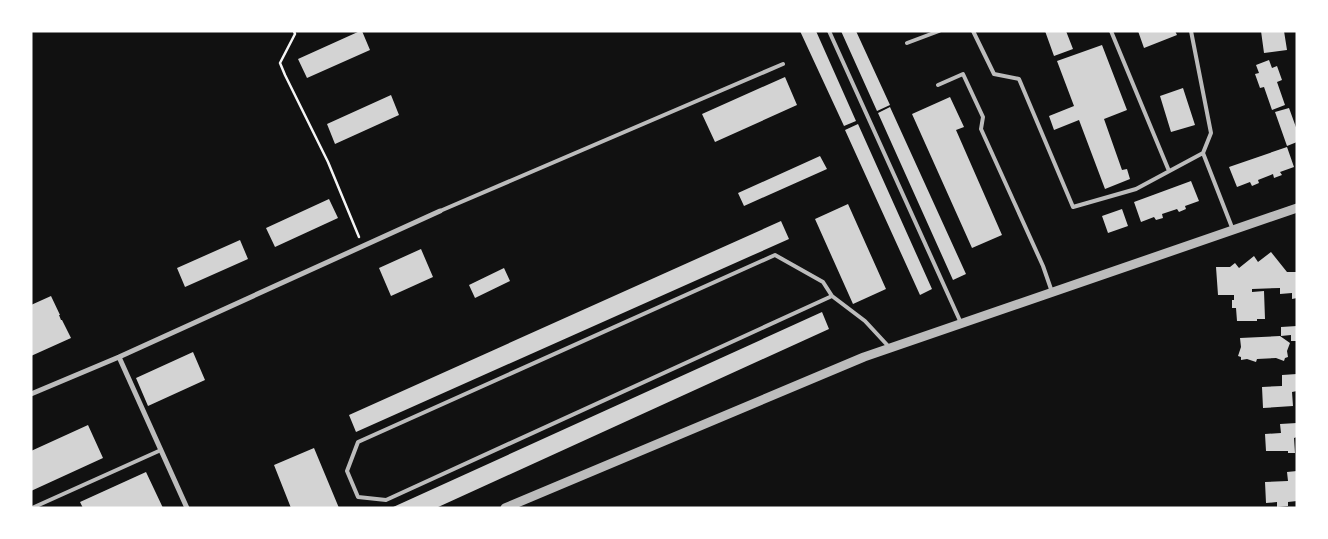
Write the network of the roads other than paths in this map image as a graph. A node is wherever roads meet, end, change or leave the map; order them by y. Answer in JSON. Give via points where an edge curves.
{"nodes":[{"id":1,"x":829,"y":31,"type":"edge"},
{"id":2,"x":939,"y":31,"type":"edge"},
{"id":3,"x":974,"y":31,"type":"edge"},
{"id":4,"x":1111,"y":31,"type":"edge"},
{"id":5,"x":1191,"y":31,"type":"edge"},
{"id":6,"x":907,"y":43,"type":"dead end"},
{"id":7,"x":783,"y":64,"type":"dead end"},
{"id":8,"x":938,"y":85,"type":"dead end"},
{"id":9,"x":1203,"y":153,"type":"junction"},
{"id":10,"x":1169,"y":171,"type":"junction"},
{"id":11,"x":1297,"y":208,"type":"edge"},
{"id":12,"x":440,"y":211,"type":"joint"},
{"id":13,"x":1233,"y":230,"type":"junction"},
{"id":14,"x":1052,"y":292,"type":"junction"},
{"id":15,"x":832,"y":296,"type":"junction"},
{"id":16,"x":961,"y":324,"type":"junction"},
{"id":17,"x":890,"y":348,"type":"junction"},
{"id":18,"x":119,"y":357,"type":"junction"},
{"id":19,"x":31,"y":394,"type":"edge"},
{"id":20,"x":161,"y":450,"type":"junction"},
{"id":21,"x":32,"y":508,"type":"edge"},
{"id":22,"x":187,"y":508,"type":"edge"},
{"id":23,"x":505,"y":508,"type":"edge"}],
"edges":[{"from":1,"to":16,"type":"lane"},
{"from":2,"to":6,"type":"lane"},
{"from":3,"to":10,"type":"lane","via":[[994,74],[1019,80],[1073,207],[1136,190]]},
{"from":4,"to":10,"type":"lane"},
{"from":5,"to":9,"type":"lane","via":[[1211,134]]},
{"from":7,"to":12,"type":"lane"},
{"from":8,"to":14,"type":"lane","via":[[963,74],[983,117],[982,129]]},
{"from":9,"to":10,"type":"lane"},
{"from":9,"to":13,"type":"lane"},
{"from":11,"to":13,"type":"street"},
{"from":12,"to":18,"type":"street"},
{"from":13,"to":14,"type":"street"},
{"from":14,"to":16,"type":"street"},
{"from":15,"to":15,"type":"lane","via":[[386,500],[358,497],[347,471],[358,442],[775,255],[823,282]]},
{"from":15,"to":17,"type":"lane","via":[[866,322]]},
{"from":16,"to":17,"type":"street"},
{"from":17,"to":23,"type":"street"},
{"from":18,"to":19,"type":"street"},
{"from":18,"to":20,"type":"street"},
{"from":20,"to":21,"type":"lane"},
{"from":20,"to":22,"type":"street"}]}
